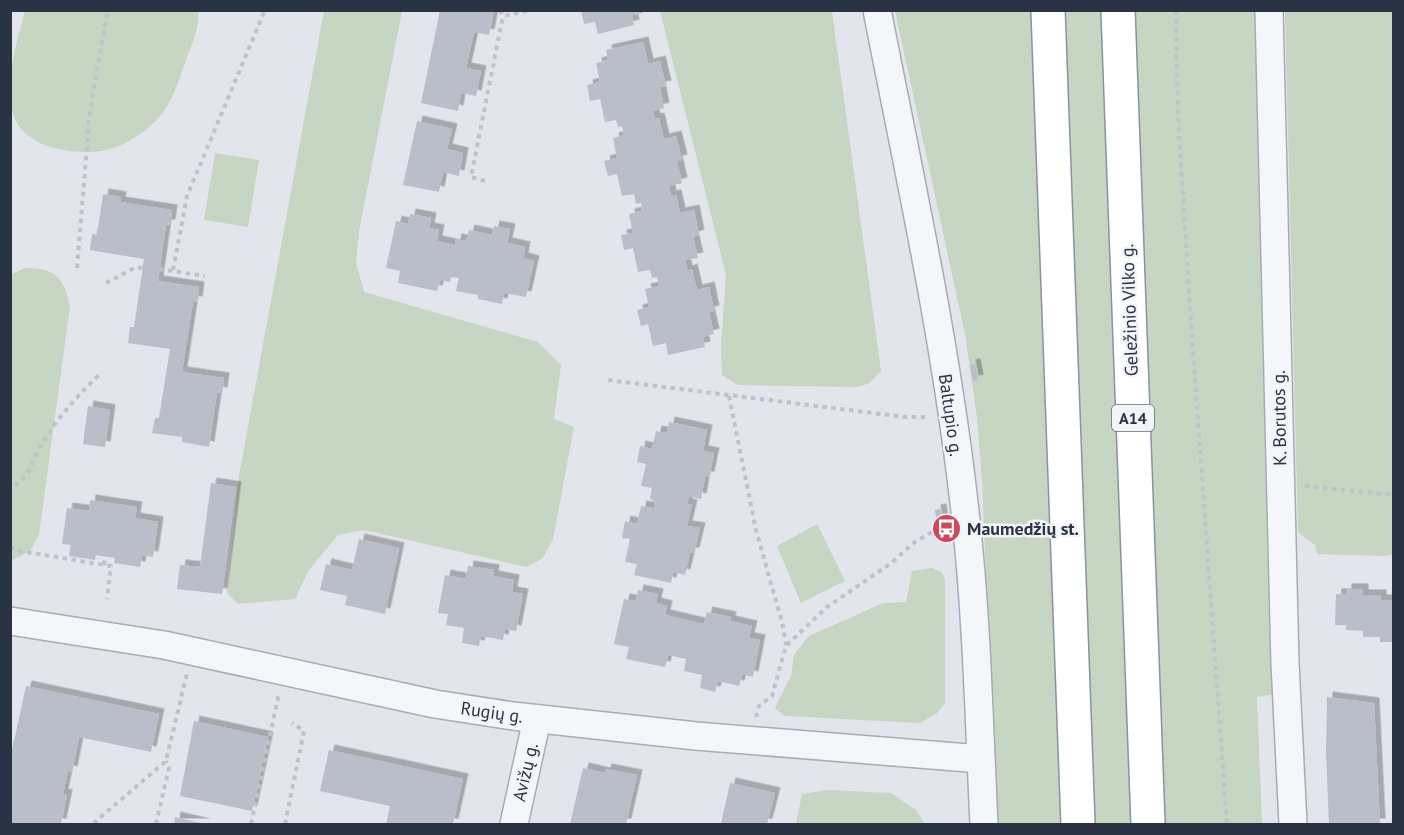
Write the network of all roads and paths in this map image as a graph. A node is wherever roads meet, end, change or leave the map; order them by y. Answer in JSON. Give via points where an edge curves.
{"nodes":[{"id":1,"x":108,"y":10,"type":"edge"},
{"id":2,"x":265,"y":10,"type":"edge"},
{"id":3,"x":500,"y":10,"type":"edge"},
{"id":4,"x":531,"y":10,"type":"edge"},
{"id":5,"x":877,"y":10,"type":"edge"},
{"id":6,"x":1048,"y":10,"type":"edge"},
{"id":7,"x":1118,"y":10,"type":"edge"},
{"id":8,"x":1176,"y":10,"type":"edge"},
{"id":9,"x":1269,"y":10,"type":"edge"},
{"id":10,"x":503,"y":16,"type":"junction"},
{"id":11,"x":485,"y":181,"type":"dead end"},
{"id":12,"x":76,"y":268,"type":"dead end"},
{"id":13,"x":143,"y":268,"type":"dead end"},
{"id":14,"x":159,"y":269,"type":"dead end"},
{"id":15,"x":173,"y":270,"type":"junction"},
{"id":16,"x":205,"y":276,"type":"dead end"},
{"id":17,"x":106,"y":283,"type":"dead end"},
{"id":18,"x":100,"y":374,"type":"dead end"},
{"id":19,"x":608,"y":380,"type":"dead end"},
{"id":20,"x":729,"y":396,"type":"junction"},
{"id":21,"x":952,"y":415,"type":"junction"},
{"id":22,"x":1281,"y":484,"type":"junction"},
{"id":23,"x":15,"y":486,"type":"dead end"},
{"id":24,"x":1394,"y":495,"type":"edge"},
{"id":25,"x":945,"y":525,"type":"dead end"},
{"id":26,"x":10,"y":547,"type":"edge"},
{"id":27,"x":105,"y":556,"type":"dead end"},
{"id":28,"x":104,"y":565,"type":"junction"},
{"id":29,"x":107,"y":598,"type":"dead end"},
{"id":30,"x":10,"y":621,"type":"edge"},
{"id":31,"x":786,"y":646,"type":"junction"},
{"id":32,"x":189,"y":667,"type":"dead end"},
{"id":33,"x":280,"y":689,"type":"dead end"},
{"id":34,"x":537,"y":719,"type":"junction"},
{"id":35,"x":292,"y":723,"type":"dead end"},
{"id":36,"x":749,"y":740,"type":"junction"},
{"id":37,"x":981,"y":759,"type":"junction"},
{"id":38,"x":166,"y":761,"type":"junction"},
{"id":39,"x":95,"y":825,"type":"edge"},
{"id":40,"x":156,"y":825,"type":"edge"},
{"id":41,"x":251,"y":825,"type":"edge"},
{"id":42,"x":285,"y":825,"type":"edge"},
{"id":43,"x":514,"y":825,"type":"edge"},
{"id":44,"x":984,"y":825,"type":"edge"},
{"id":45,"x":1078,"y":825,"type":"edge"},
{"id":46,"x":1148,"y":825,"type":"edge"},
{"id":47,"x":1227,"y":825,"type":"edge"},
{"id":48,"x":1293,"y":825,"type":"edge"}],
"edges":[{"from":1,"to":12,"type":"path","via":[[90,109]]},
{"from":2,"to":15,"type":"path","via":[[187,196]]},
{"from":3,"to":10,"type":"path"},
{"from":4,"to":10,"type":"path"},
{"from":5,"to":21,"type":"street","name":"Baltupio g."},
{"from":6,"to":45,"type":"highway"},
{"from":7,"to":46,"type":"highway","name":"Geležinio Vilko g.","number":"A14"},
{"from":8,"to":47,"type":"path","via":[[1189,301]]},
{"from":9,"to":22,"type":"street","name":"K. Borutos g."},
{"from":10,"to":11,"type":"path","via":[[471,177]]},
{"from":13,"to":17,"type":"path","via":[[136,267]]},
{"from":14,"to":15,"type":"path"},
{"from":15,"to":16,"type":"path"},
{"from":18,"to":23,"type":"path","via":[[69,405],[40,448],[28,476]]},
{"from":19,"to":20,"type":"path"},
{"from":20,"to":21,"type":"path","via":[[905,417]]},
{"from":20,"to":31,"type":"path","via":[[756,530]]},
{"from":21,"to":37,"type":"street","name":"Baltupio g.","via":[[971,576]]},
{"from":22,"to":24,"type":"path"},
{"from":22,"to":48,"type":"street","name":"K. Borutos g."},
{"from":25,"to":31,"type":"path","via":[[915,542],[827,607]]},
{"from":26,"to":28,"type":"path","via":[[20,552]]},
{"from":27,"to":28,"type":"path"},
{"from":28,"to":29,"type":"path","via":[[111,566]]},
{"from":30,"to":34,"type":"street","name":"Rugių g.","via":[[164,645],[435,704]]},
{"from":31,"to":36,"type":"path","via":[[772,696],[759,706]]},
{"from":32,"to":38,"type":"path"},
{"from":33,"to":41,"type":"path"},
{"from":34,"to":36,"type":"street","name":"Rugių g."},
{"from":34,"to":43,"type":"street","name":"Avižų g."},
{"from":35,"to":42,"type":"path","via":[[304,731]]},
{"from":36,"to":37,"type":"street","name":"Rugių g."},
{"from":37,"to":44,"type":"street","name":"Baltupio g."},
{"from":38,"to":39,"type":"path"},
{"from":38,"to":40,"type":"path","via":[[169,768]]}]}
